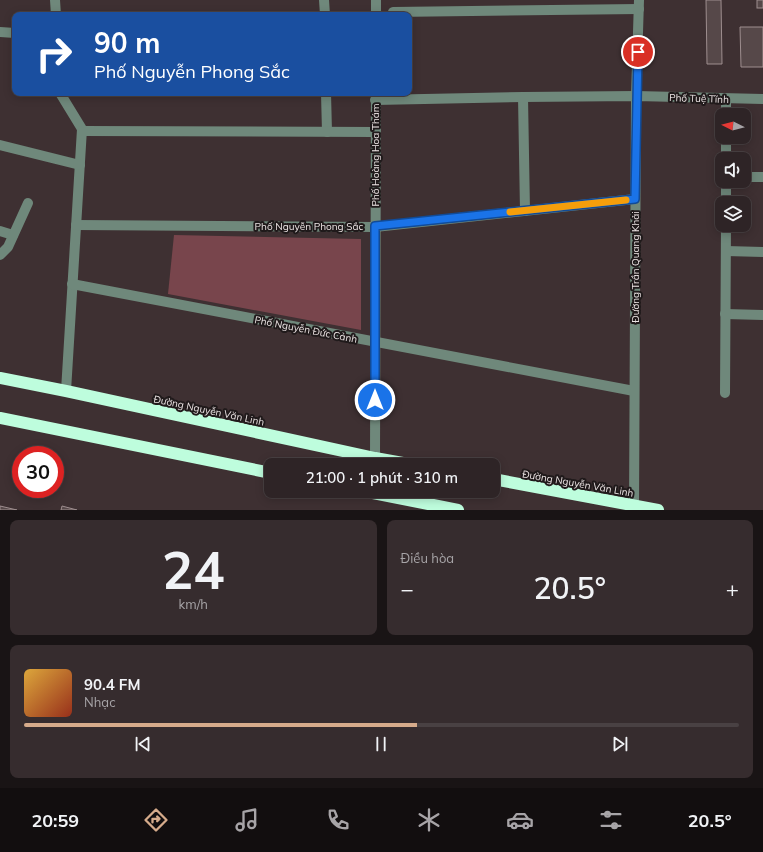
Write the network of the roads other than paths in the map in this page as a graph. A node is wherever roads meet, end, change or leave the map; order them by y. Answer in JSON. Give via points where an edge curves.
{"nodes":[{"id":1,"x":56,"y":0,"type":"edge"},
{"id":2,"x":324,"y":0,"type":"edge"},
{"id":3,"x":376,"y":0,"type":"edge"},
{"id":4,"x":639,"y":4,"type":"edge"},
{"id":5,"x":56,"y":12,"type":"edge"},
{"id":6,"x":325,"y":12,"type":"edge"},
{"id":7,"x":376,"y":12,"type":"edge"},
{"id":8,"x":393,"y":12,"type":"dead end"},
{"id":9,"x":0,"y":32,"type":"edge"},
{"id":10,"x":12,"y":33,"type":"edge"},
{"id":11,"x":62,"y":96,"type":"edge"},
{"id":12,"x":326,"y":96,"type":"edge"},
{"id":13,"x":376,"y":96,"type":"edge"},
{"id":14,"x":523,"y":96,"type":"junction"},
{"id":15,"x":636,"y":96,"type":"junction"},
{"id":16,"x":726,"y":99,"type":"junction"},
{"id":17,"x":763,"y":99,"type":"edge"},
{"id":18,"x":726,"y":108,"type":"edge"},
{"id":19,"x":82,"y":132,"type":"junction"},
{"id":20,"x":327,"y":132,"type":"junction"},
{"id":21,"x":376,"y":132,"type":"junction"},
{"id":22,"x":0,"y":145,"type":"edge"},
{"id":23,"x":80,"y":165,"type":"junction"},
{"id":24,"x":751,"y":177,"type":"edge"},
{"id":25,"x":763,"y":177,"type":"edge"},
{"id":26,"x":635,"y":199,"type":"junction"},
{"id":27,"x":28,"y":204,"type":"dead end"},
{"id":28,"x":525,"y":210,"type":"junction"},
{"id":29,"x":76,"y":225,"type":"junction"},
{"id":30,"x":375,"y":226,"type":"junction"},
{"id":31,"x":0,"y":231,"type":"edge"},
{"id":32,"x":726,"y":232,"type":"edge"},
{"id":33,"x":13,"y":235,"type":"junction"},
{"id":34,"x":726,"y":251,"type":"junction"},
{"id":35,"x":763,"y":252,"type":"edge"},
{"id":36,"x":0,"y":255,"type":"edge"},
{"id":37,"x":72,"y":284,"type":"junction"},
{"id":38,"x":725,"y":314,"type":"junction"},
{"id":39,"x":763,"y":315,"type":"edge"},
{"id":40,"x":375,"y":342,"type":"junction"},
{"id":41,"x":0,"y":378,"type":"edge"},
{"id":42,"x":66,"y":391,"type":"junction"},
{"id":43,"x":634,"y":392,"type":"junction"},
{"id":44,"x":725,"y":393,"type":"dead end"},
{"id":45,"x":0,"y":418,"type":"edge"},
{"id":46,"x":375,"y":458,"type":"joint"},
{"id":47,"x":264,"y":472,"type":"edge"},
{"id":48,"x":500,"y":480,"type":"edge"},
{"id":49,"x":398,"y":498,"type":"edge"},
{"id":50,"x":634,"y":508,"type":"edge"},
{"id":51,"x":458,"y":510,"type":"edge"},
{"id":52,"x":658,"y":510,"type":"edge"}],
"edges":[{"from":1,"to":5,"type":"street"},
{"from":2,"to":6,"type":"street"},
{"from":3,"to":7,"type":"street"},
{"from":4,"to":8,"type":"street"},
{"from":4,"to":15,"type":"street","name":"Đường Trần Quang Khải"},
{"from":9,"to":10,"type":"street"},
{"from":11,"to":19,"type":"street"},
{"from":12,"to":20,"type":"street"},
{"from":13,"to":14,"type":"street","name":"Phố Tuệ Tĩnh"},
{"from":13,"to":21,"type":"street","name":"Phố Hoàng Hoa Thám"},
{"from":14,"to":15,"type":"street","name":"Phố Tuệ Tĩnh"},
{"from":14,"to":28,"type":"street"},
{"from":15,"to":16,"type":"street","name":"Phố Tuệ Tĩnh"},
{"from":15,"to":26,"type":"street","name":"Đường Trần Quang Khải"},
{"from":16,"to":17,"type":"street","name":"Phố Tuệ Tĩnh"},
{"from":16,"to":18,"type":"street"},
{"from":19,"to":20,"type":"street"},
{"from":19,"to":23,"type":"street"},
{"from":20,"to":21,"type":"street"},
{"from":21,"to":30,"type":"street","name":"Phố Hoàng Hoa Thám"},
{"from":22,"to":23,"type":"street"},
{"from":23,"to":29,"type":"street"},
{"from":24,"to":25,"type":"street"},
{"from":26,"to":28,"type":"street","name":"Phố Nguyễn Phong Sắc"},
{"from":26,"to":43,"type":"street","name":"Đường Trần Quang Khải"},
{"from":27,"to":33,"type":"street"},
{"from":28,"to":30,"type":"street","name":"Phố Nguyễn Phong Sắc"},
{"from":29,"to":30,"type":"street","name":"Phố Nguyễn Phong Sắc"},
{"from":29,"to":37,"type":"street"},
{"from":30,"to":40,"type":"street","name":"Phố Hoàng Hoa Thám"},
{"from":31,"to":33,"type":"street"},
{"from":32,"to":34,"type":"street"},
{"from":33,"to":36,"type":"street","via":[[8,247]]},
{"from":34,"to":35,"type":"street"},
{"from":34,"to":38,"type":"street"},
{"from":37,"to":40,"type":"street","name":"Phố Nguyễn Đức Cảnh"},
{"from":37,"to":42,"type":"street"},
{"from":38,"to":39,"type":"street"},
{"from":38,"to":44,"type":"street"},
{"from":40,"to":43,"type":"street","name":"Phố Nguyễn Đức Cảnh"},
{"from":40,"to":46,"type":"street","name":"Phố Hoàng Hoa Thám"},
{"from":41,"to":42,"type":"highway","name":"Đường Nguyễn Văn Linh"},
{"from":42,"to":46,"type":"highway","name":"Đường Nguyễn Văn Linh"},
{"from":43,"to":50,"type":"street","name":"Đường Trần Quang Khải"},
{"from":45,"to":47,"type":"highway"},
{"from":48,"to":50,"type":"highway","name":"Đường Nguyễn Văn Linh"},
{"from":49,"to":51,"type":"highway"},
{"from":50,"to":52,"type":"highway","name":"Đường Nguyễn Văn Linh"}]}
